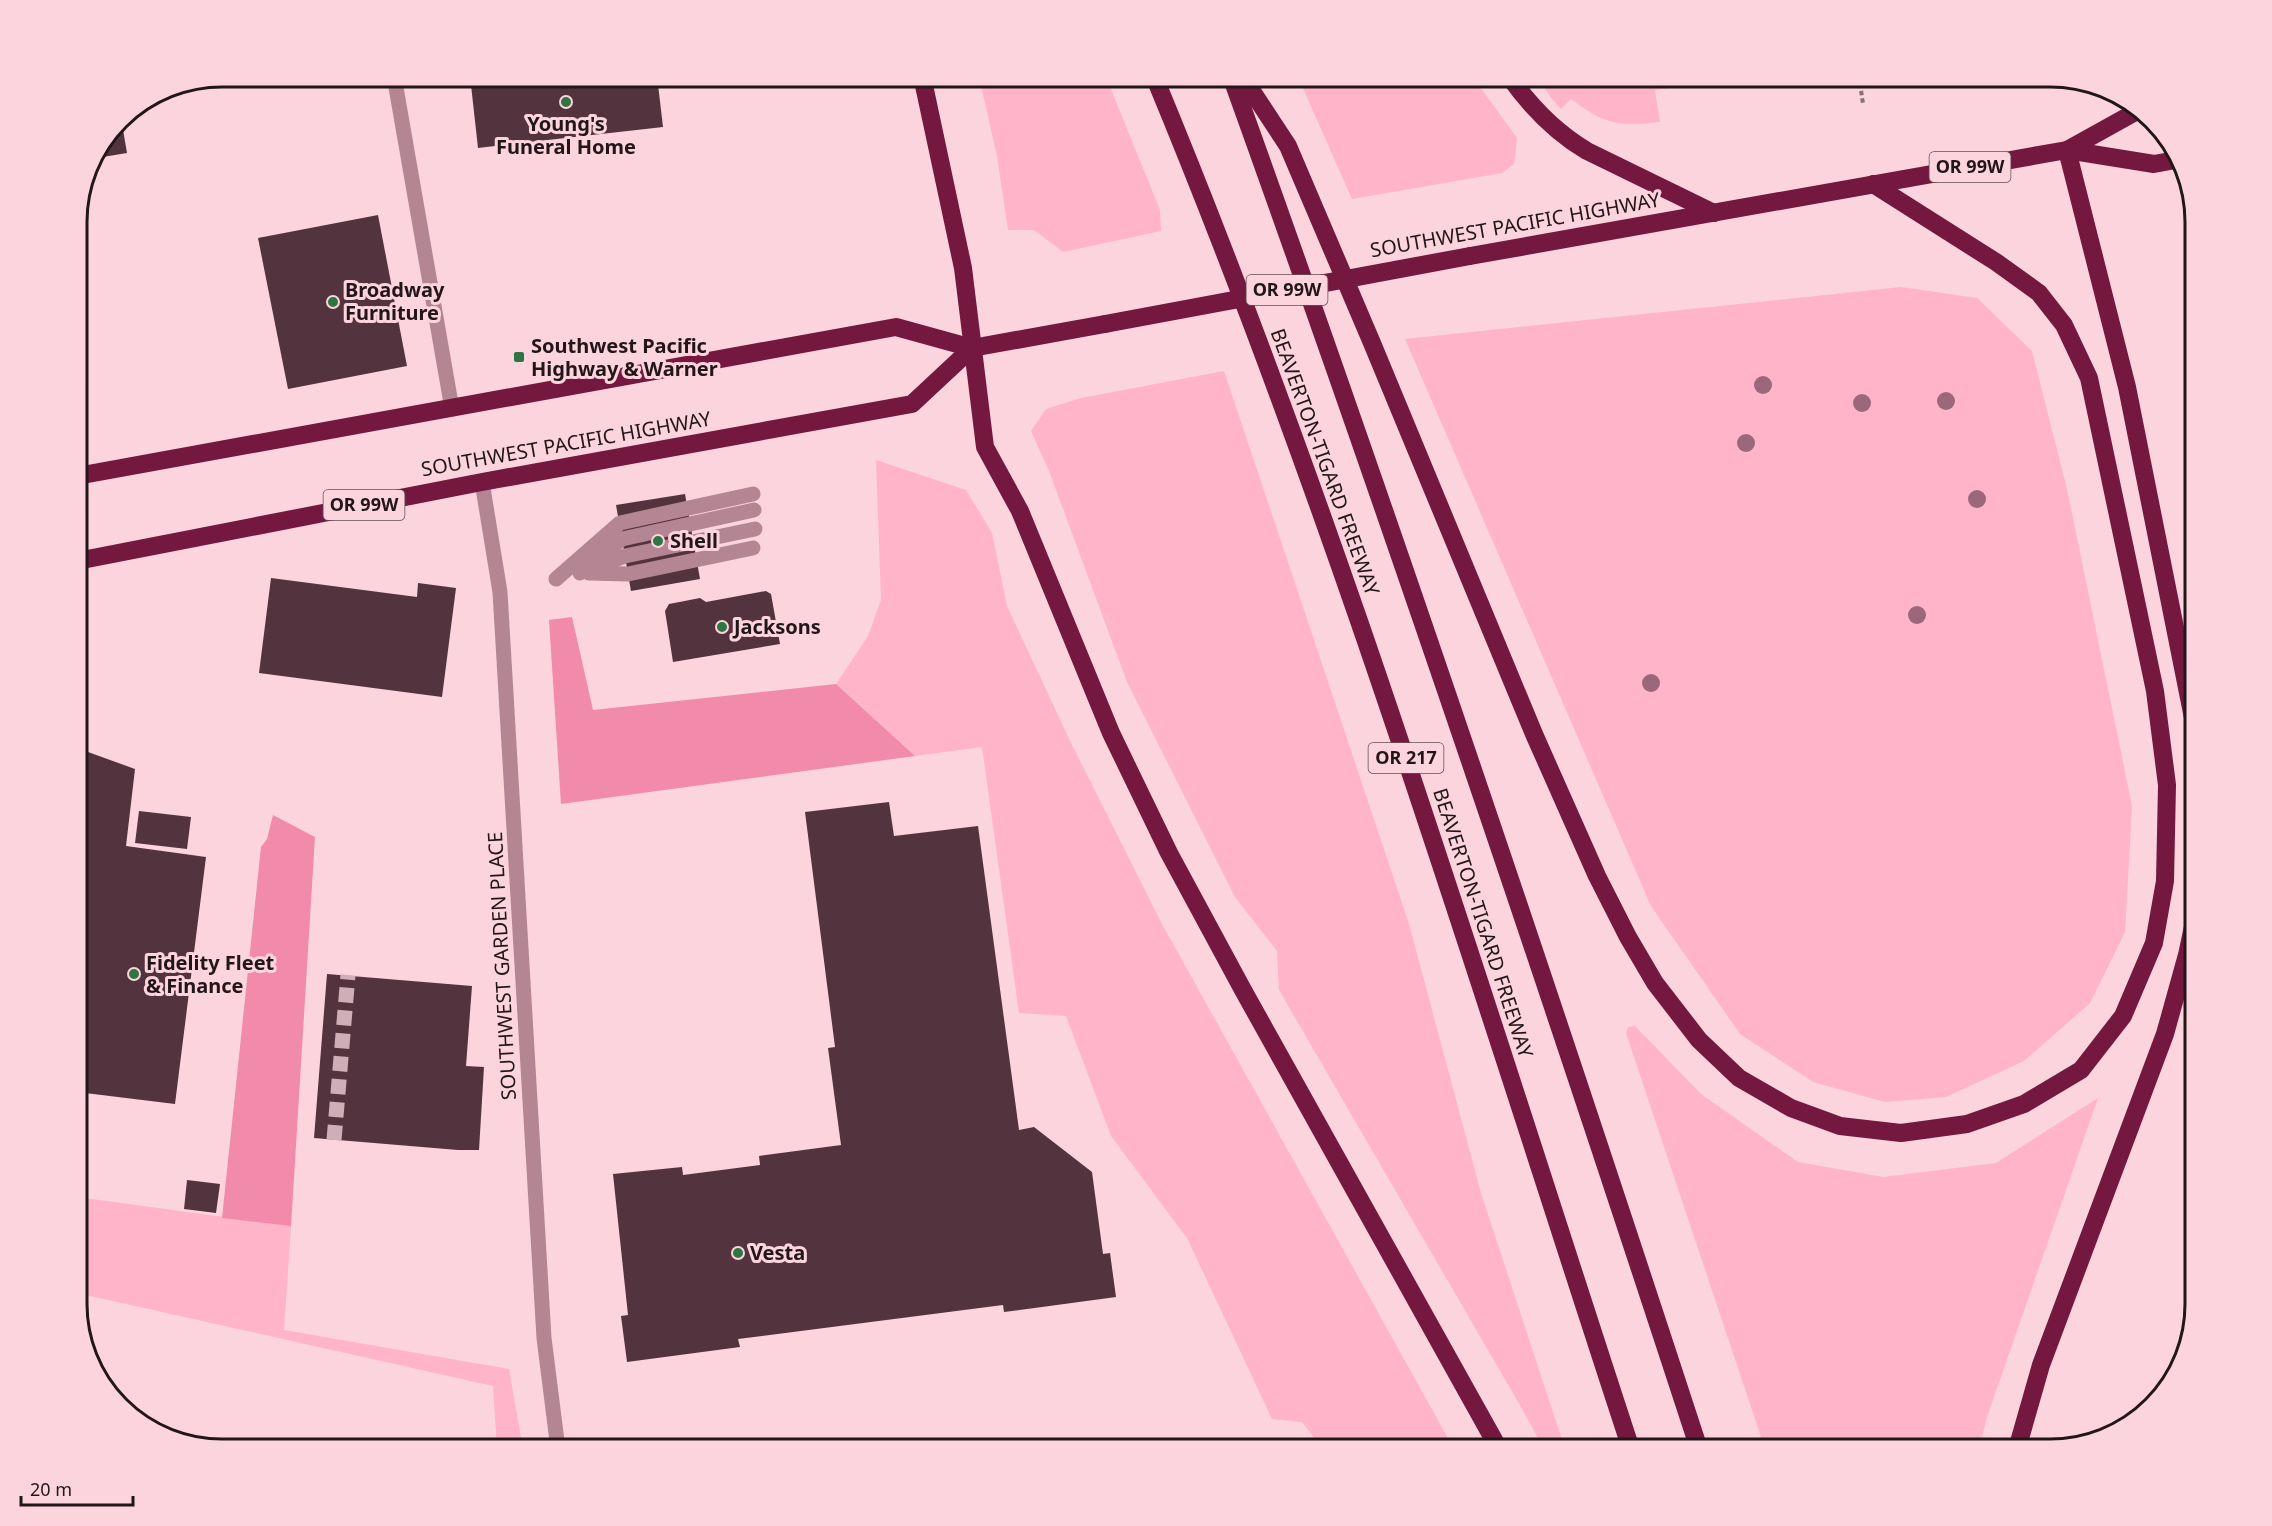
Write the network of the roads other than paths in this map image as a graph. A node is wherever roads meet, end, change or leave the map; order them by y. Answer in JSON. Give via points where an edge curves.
{"nodes":[{"id":1,"x":396,"y":87,"type":"edge"},
{"id":2,"x":924,"y":87,"type":"edge"},
{"id":3,"x":1159,"y":87,"type":"edge"},
{"id":4,"x":1235,"y":87,"type":"edge"},
{"id":5,"x":1249,"y":87,"type":"edge"},
{"id":6,"x":1516,"y":87,"type":"edge"},
{"id":7,"x":2131,"y":115,"type":"edge"},
{"id":8,"x":2067,"y":150,"type":"junction"},
{"id":9,"x":2170,"y":161,"type":"edge"},
{"id":10,"x":1874,"y":184,"type":"junction"},
{"id":11,"x":1714,"y":213,"type":"junction"},
{"id":12,"x":972,"y":348,"type":"junction"},
{"id":13,"x":452,"y":409,"type":"junction"},
{"id":14,"x":87,"y":475,"type":"edge"},
{"id":15,"x":482,"y":482,"type":"junction"},
{"id":16,"x":753,"y":494,"type":"dead end"},
{"id":17,"x":754,"y":510,"type":"dead end"},
{"id":18,"x":755,"y":529,"type":"dead end"},
{"id":19,"x":753,"y":548,"type":"dead end"},
{"id":20,"x":87,"y":559,"type":"edge"},
{"id":21,"x":580,"y":573,"type":"junction"},
{"id":22,"x":556,"y":579,"type":"dead end"},
{"id":23,"x":2185,"y":674,"type":"edge"},
{"id":24,"x":2185,"y":962,"type":"edge"},
{"id":25,"x":557,"y":1439,"type":"edge"},
{"id":26,"x":1493,"y":1439,"type":"edge"},
{"id":27,"x":1628,"y":1439,"type":"edge"},
{"id":28,"x":1696,"y":1439,"type":"edge"},
{"id":29,"x":2020,"y":1439,"type":"edge"}],
"edges":[{"from":1,"to":13,"type":"street"},
{"from":2,"to":12,"type":"highway","via":[[963,268]]},
{"from":3,"to":27,"type":"highway","name":"BEAVERTON-TIGARD FREEWAY","number":"OR 217","via":[[1308,476],[1401,746]]},
{"from":4,"to":28,"type":"highway","name":"BEAVERTON-TIGARD FREEWAY","number":"OR 217","via":[[1453,708]]},
{"from":5,"to":10,"type":"highway","via":[[1288,146],[1534,734],[1597,876],[1655,983],[1699,1040],[1739,1078],[1791,1108],[1840,1126],[1901,1133],[1967,1124],[2024,1104],[2081,1070],[2123,1016],[2154,943],[2165,881],[2167,785],[2155,691],[2089,378],[2064,325],[2039,293]]},
{"from":6,"to":11,"type":"highway","via":[[1567,139]]},
{"from":7,"to":8,"type":"highway","name":"SOUTHWEST PACIFIC HIGHWAY","number":"OR 99W"},
{"from":8,"to":9,"type":"highway","name":"SOUTHWEST PACIFIC HIGHWAY","number":"OR 99W","via":[[2154,164]]},
{"from":8,"to":10,"type":"highway","name":"SOUTHWEST PACIFIC HIGHWAY","number":"OR 99W"},
{"from":8,"to":23,"type":"highway","via":[[2127,387]]},
{"from":10,"to":11,"type":"highway","name":"SOUTHWEST PACIFIC HIGHWAY","number":"OR 99W"},
{"from":11,"to":12,"type":"highway","name":"SOUTHWEST PACIFIC HIGHWAY","number":"OR 99W","bridge":true},
{"from":12,"to":13,"type":"highway","name":"SOUTHWEST PACIFIC HIGHWAY","number":"OR 99W","via":[[896,327]]},
{"from":12,"to":15,"type":"highway","name":"SOUTHWEST PACIFIC HIGHWAY","number":"OR 99W","via":[[912,404]]},
{"from":12,"to":26,"type":"highway","via":[[985,447],[1020,511],[1120,753],[1242,990]]},
{"from":13,"to":14,"type":"highway","name":"SOUTHWEST PACIFIC HIGHWAY","number":"OR 99W"},
{"from":15,"to":20,"type":"highway","name":"SOUTHWEST PACIFIC HIGHWAY","number":"OR 99W"},
{"from":15,"to":25,"type":"street","name":"SOUTHWEST GARDEN PLACE","via":[[500,592],[544,1338]]},
{"from":16,"to":22,"type":"street","via":[[620,524]]},
{"from":17,"to":21,"type":"street","via":[[622,539]]},
{"from":18,"to":21,"type":"street","via":[[625,556]]},
{"from":19,"to":21,"type":"street","via":[[628,574]]},
{"from":24,"to":29,"type":"highway","via":[[2165,1034],[2041,1365]]}]}
